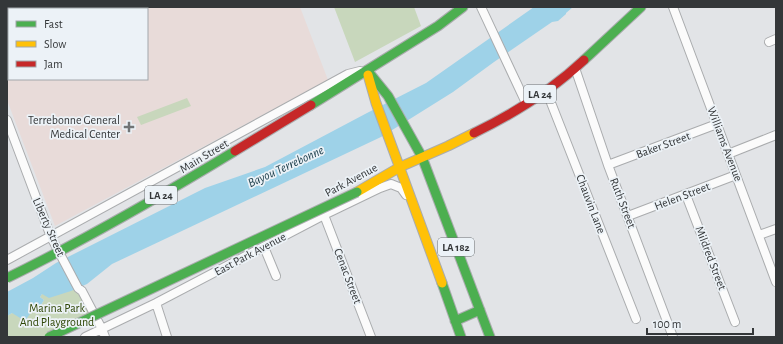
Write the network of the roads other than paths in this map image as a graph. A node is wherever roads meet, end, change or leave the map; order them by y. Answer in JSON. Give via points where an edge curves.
{"nodes":[{"id":1,"x":463,"y":7,"type":"edge"},
{"id":2,"x":482,"y":7,"type":"edge"},
{"id":3,"x":641,"y":7,"type":"edge"},
{"id":4,"x":673,"y":7,"type":"edge"},
{"id":5,"x":574,"y":68,"type":"junction"},
{"id":6,"x":367,"y":70,"type":"junction"},
{"id":7,"x":546,"y":90,"type":"junction"},
{"id":8,"x":526,"y":103,"type":"junction"},
{"id":9,"x":7,"y":120,"type":"edge"},
{"id":10,"x":717,"y":124,"type":"junction"},
{"id":11,"x":776,"y":135,"type":"edge"},
{"id":12,"x":728,"y":154,"type":"junction"},
{"id":13,"x":422,"y":157,"type":"junction"},
{"id":14,"x":608,"y":165,"type":"junction"},
{"id":15,"x":400,"y":167,"type":"junction"},
{"id":16,"x":736,"y":175,"type":"junction"},
{"id":17,"x":686,"y":195,"type":"junction"},
{"id":18,"x":411,"y":200,"type":"junction"},
{"id":19,"x":324,"y":215,"type":"junction"},
{"id":20,"x":628,"y":216,"type":"junction"},
{"id":21,"x":776,"y":229,"type":"edge"},
{"id":22,"x":759,"y":235,"type":"junction"},
{"id":23,"x":51,"y":237,"type":"junction"},
{"id":24,"x":264,"y":247,"type":"junction"},
{"id":25,"x":7,"y":260,"type":"edge"},
{"id":26,"x":276,"y":276,"type":"dead end"},
{"id":27,"x":7,"y":278,"type":"edge"},
{"id":28,"x":776,"y":282,"type":"edge"},
{"id":29,"x":156,"y":303,"type":"junction"},
{"id":30,"x":480,"y":310,"type":"junction"},
{"id":31,"x":636,"y":319,"type":"dead end"},
{"id":32,"x":455,"y":320,"type":"junction"},
{"id":33,"x":735,"y":322,"type":"dead end"},
{"id":34,"x":102,"y":329,"type":"junction"},
{"id":35,"x":49,"y":337,"type":"edge"},
{"id":36,"x":85,"y":337,"type":"edge"},
{"id":37,"x":105,"y":337,"type":"edge"},
{"id":38,"x":167,"y":337,"type":"edge"},
{"id":39,"x":372,"y":337,"type":"edge"},
{"id":40,"x":461,"y":337,"type":"edge"},
{"id":41,"x":490,"y":337,"type":"edge"},
{"id":42,"x":673,"y":337,"type":"edge"}],
"edges":[{"from":1,"to":6,"type":"main road","name":"Main Street","number":"LA 24","via":[[438,26]]},
{"from":2,"to":8,"type":"street"},
{"from":3,"to":5,"type":"main road","name":"Park Avenue","number":"LA 24"},
{"from":4,"to":10,"type":"street","name":"Williams Avenue"},
{"from":5,"to":7,"type":"main road","name":"Park Avenue","number":"LA 24"},
{"from":5,"to":14,"type":"street","name":"Ruth Street"},
{"from":6,"to":13,"type":"main road","number":"LA 182","via":[[388,96]]},
{"from":6,"to":15,"type":"main road","number":"LA 182"},
{"from":6,"to":23,"type":"street","name":"Main Street","via":[[348,74]]},
{"from":6,"to":27,"type":"main road","name":"Main Street","number":"LA 24","bridge":true,"via":[[126,216]]},
{"from":7,"to":8,"type":"main road","name":"Park Avenue","number":"LA 24"},
{"from":7,"to":31,"type":"street","name":"Chauvin Lane"},
{"from":8,"to":13,"type":"main road","name":"Park Avenue","number":"LA 24","via":[[494,123]]},
{"from":9,"to":23,"type":"street","name":"Liberty Street"},
{"from":10,"to":12,"type":"street","name":"Williams Avenue"},
{"from":10,"to":14,"type":"street","name":"Baker Street"},
{"from":11,"to":12,"type":"street"},
{"from":12,"to":16,"type":"street","name":"Williams Avenue"},
{"from":13,"to":15,"type":"main road","name":"Park Avenue","number":"LA 24"},
{"from":13,"to":30,"type":"main road","number":"LA 182"},
{"from":14,"to":20,"type":"street","name":"Ruth Street"},
{"from":15,"to":18,"type":"main road","number":"LA 182"},
{"from":15,"to":35,"type":"main road","name":"Park Avenue","number":"LA 24","bridge":true,"via":[[357,192]]},
{"from":16,"to":17,"type":"street","name":"Helen Street"},
{"from":16,"to":22,"type":"street","name":"Williams Avenue"},
{"from":17,"to":20,"type":"street","name":"Helen Street"},
{"from":17,"to":33,"type":"street","name":"Mildred Street"},
{"from":18,"to":19,"type":"street","name":"East Park Avenue","via":[[401,188],[391,184]]},
{"from":18,"to":32,"type":"main road","number":"LA 182"},
{"from":19,"to":24,"type":"street","name":"East Park Avenue"},
{"from":19,"to":39,"type":"street","name":"Cenac Street"},
{"from":20,"to":42,"type":"street","name":"Ruth Street"},
{"from":21,"to":22,"type":"street"},
{"from":22,"to":28,"type":"street","name":"Williams Avenue"},
{"from":23,"to":25,"type":"street","name":"Main Street"},
{"from":23,"to":34,"type":"street","name":"Liberty Street"},
{"from":24,"to":26,"type":"street"},
{"from":24,"to":29,"type":"street","name":"East Park Avenue"},
{"from":29,"to":34,"type":"street","name":"East Park Avenue"},
{"from":29,"to":38,"type":"street"},
{"from":30,"to":32,"type":"main road"},
{"from":30,"to":41,"type":"main road","number":"LA 182"},
{"from":32,"to":40,"type":"main road","number":"LA 182"},
{"from":34,"to":36,"type":"street","name":"East Park Avenue"},
{"from":34,"to":37,"type":"street","name":"Liberty Street"}]}
